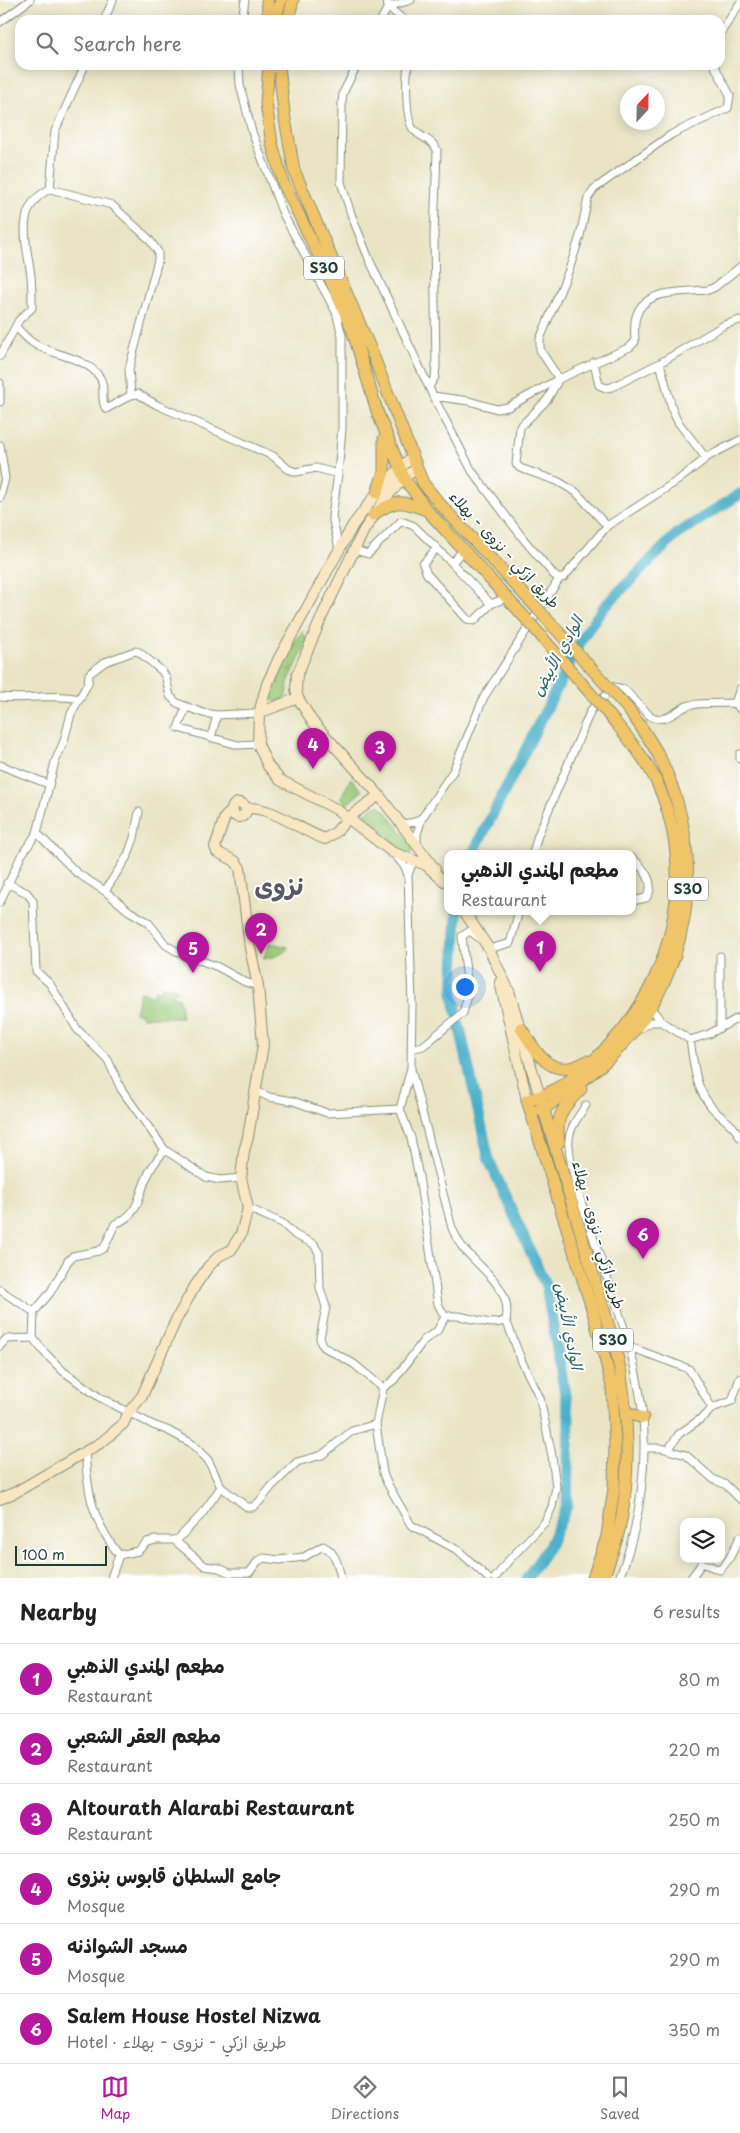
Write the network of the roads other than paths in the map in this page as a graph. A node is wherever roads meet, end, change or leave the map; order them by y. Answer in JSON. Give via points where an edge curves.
{"nodes":[{"id":1,"x":30,"y":0,"type":"edge"},
{"id":2,"x":113,"y":0,"type":"edge"},
{"id":3,"x":245,"y":0,"type":"edge"},
{"id":4,"x":267,"y":0,"type":"edge"},
{"id":5,"x":281,"y":0,"type":"edge"},
{"id":6,"x":293,"y":0,"type":"edge"},
{"id":7,"x":411,"y":0,"type":"edge"},
{"id":8,"x":740,"y":3,"type":"edge"},
{"id":9,"x":387,"y":4,"type":"edge"},
{"id":10,"x":106,"y":15,"type":"edge"},
{"id":11,"x":243,"y":15,"type":"edge"},
{"id":12,"x":268,"y":15,"type":"edge"},
{"id":13,"x":276,"y":15,"type":"edge"},
{"id":14,"x":289,"y":15,"type":"edge"},
{"id":15,"x":399,"y":15,"type":"edge"},
{"id":16,"x":0,"y":22,"type":"edge"},
{"id":17,"x":725,"y":26,"type":"edge"},
{"id":18,"x":83,"y":70,"type":"edge"},
{"id":19,"x":239,"y":70,"type":"edge"},
{"id":20,"x":268,"y":70,"type":"edge"},
{"id":21,"x":280,"y":70,"type":"edge"},
{"id":22,"x":354,"y":70,"type":"edge"},
{"id":23,"x":407,"y":70,"type":"edge"},
{"id":24,"x":717,"y":70,"type":"edge"},
{"id":25,"x":50,"y":189,"type":"junction"},
{"id":26,"x":740,"y":267,"type":"edge"},
{"id":27,"x":740,"y":320,"type":"edge"},
{"id":28,"x":16,"y":327,"type":"junction"},
{"id":29,"x":0,"y":356,"type":"edge"},
{"id":30,"x":594,"y":362,"type":"junction"},
{"id":31,"x":660,"y":363,"type":"junction"},
{"id":32,"x":560,"y":379,"type":"junction"},
{"id":33,"x":0,"y":383,"type":"edge"},
{"id":34,"x":429,"y":387,"type":"junction"},
{"id":35,"x":131,"y":395,"type":"junction"},
{"id":36,"x":433,"y":396,"type":"junction"},
{"id":37,"x":0,"y":402,"type":"edge"},
{"id":38,"x":384,"y":429,"type":"junction"},
{"id":39,"x":740,"y":440,"type":"edge"},
{"id":40,"x":0,"y":445,"type":"edge"},
{"id":41,"x":412,"y":457,"type":"junction"},
{"id":42,"x":706,"y":458,"type":"junction"},
{"id":43,"x":417,"y":468,"type":"junction"},
{"id":44,"x":402,"y":473,"type":"junction"},
{"id":45,"x":338,"y":474,"type":"junction"},
{"id":46,"x":377,"y":493,"type":"junction"},
{"id":47,"x":0,"y":498,"type":"edge"},
{"id":48,"x":427,"y":510,"type":"junction"},
{"id":49,"x":373,"y":515,"type":"junction"},
{"id":50,"x":353,"y":525,"type":"junction"},
{"id":51,"x":335,"y":526,"type":"junction"},
{"id":52,"x":607,"y":526,"type":"junction"},
{"id":53,"x":436,"y":549,"type":"junction"},
{"id":54,"x":355,"y":550,"type":"junction"},
{"id":55,"x":464,"y":550,"type":"junction"},
{"id":56,"x":339,"y":551,"type":"junction"},
{"id":57,"x":452,"y":563,"type":"junction"},
{"id":58,"x":560,"y":578,"type":"junction"},
{"id":59,"x":506,"y":598,"type":"junction"},
{"id":60,"x":491,"y":604,"type":"junction"},
{"id":61,"x":740,"y":689,"type":"edge"},
{"id":62,"x":0,"y":697,"type":"edge"},
{"id":63,"x":298,"y":698,"type":"junction"},
{"id":64,"x":80,"y":699,"type":"junction"},
{"id":65,"x":186,"y":706,"type":"junction"},
{"id":66,"x":738,"y":706,"type":"edge"},
{"id":67,"x":259,"y":713,"type":"junction"},
{"id":68,"x":218,"y":716,"type":"junction"},
{"id":69,"x":211,"y":738,"type":"junction"},
{"id":70,"x":258,"y":744,"type":"junction"},
{"id":71,"x":740,"y":754,"type":"edge"},
{"id":72,"x":740,"y":759,"type":"edge"},
{"id":73,"x":0,"y":765,"type":"edge"},
{"id":74,"x":48,"y":784,"type":"junction"},
{"id":75,"x":378,"y":795,"type":"junction"},
{"id":76,"x":139,"y":812,"type":"dead end"},
{"id":77,"x":348,"y":818,"type":"junction"},
{"id":78,"x":422,"y":818,"type":"junction"},
{"id":79,"x":403,"y":824,"type":"junction"},
{"id":80,"x":37,"y":834,"type":"junction"},
{"id":81,"x":417,"y":844,"type":"junction"},
{"id":82,"x":534,"y":850,"type":"edge"},
{"id":83,"x":392,"y":852,"type":"junction"},
{"id":84,"x":413,"y":861,"type":"junction"},
{"id":85,"x":636,"y":862,"type":"edge"},
{"id":86,"x":408,"y":874,"type":"junction"},
{"id":87,"x":444,"y":881,"type":"edge"},
{"id":88,"x":444,"y":882,"type":"edge"},
{"id":89,"x":7,"y":883,"type":"junction"},
{"id":90,"x":105,"y":891,"type":"junction"},
{"id":91,"x":636,"y":900,"type":"edge"},
{"id":92,"x":0,"y":902,"type":"edge"},
{"id":93,"x":467,"y":915,"type":"edge"},
{"id":94,"x":518,"y":915,"type":"edge"},
{"id":95,"x":489,"y":949,"type":"junction"},
{"id":96,"x":720,"y":956,"type":"dead end"},
{"id":97,"x":496,"y":962,"type":"junction"},
{"id":98,"x":258,"y":986,"type":"junction"},
{"id":99,"x":650,"y":1007,"type":"junction"},
{"id":100,"x":740,"y":1017,"type":"edge"},
{"id":101,"x":662,"y":1022,"type":"junction"},
{"id":102,"x":720,"y":1026,"type":"junction"},
{"id":103,"x":521,"y":1028,"type":"junction"},
{"id":104,"x":630,"y":1035,"type":"junction"},
{"id":105,"x":616,"y":1038,"type":"junction"},
{"id":106,"x":690,"y":1040,"type":"junction"},
{"id":107,"x":411,"y":1049,"type":"junction"},
{"id":108,"x":608,"y":1060,"type":"junction"},
{"id":109,"x":411,"y":1068,"type":"junction"},
{"id":110,"x":256,"y":1091,"type":"junction"},
{"id":111,"x":540,"y":1097,"type":"junction"},
{"id":112,"x":527,"y":1100,"type":"junction"},
{"id":113,"x":586,"y":1105,"type":"dead end"},
{"id":114,"x":400,"y":1109,"type":"junction"},
{"id":115,"x":544,"y":1109,"type":"junction"},
{"id":116,"x":530,"y":1113,"type":"junction"},
{"id":117,"x":740,"y":1138,"type":"edge"},
{"id":118,"x":165,"y":1150,"type":"junction"},
{"id":119,"x":565,"y":1177,"type":"junction"},
{"id":120,"x":241,"y":1178,"type":"junction"},
{"id":121,"x":248,"y":1208,"type":"junction"},
{"id":122,"x":0,"y":1290,"type":"edge"},
{"id":123,"x":34,"y":1312,"type":"junction"},
{"id":124,"x":445,"y":1317,"type":"junction"},
{"id":125,"x":506,"y":1320,"type":"junction"},
{"id":126,"x":33,"y":1338,"type":"junction"},
{"id":127,"x":0,"y":1346,"type":"edge"},
{"id":128,"x":630,"y":1347,"type":"junction"},
{"id":129,"x":740,"y":1378,"type":"edge"},
{"id":130,"x":383,"y":1388,"type":"junction"},
{"id":131,"x":712,"y":1408,"type":"junction"},
{"id":132,"x":129,"y":1412,"type":"junction"},
{"id":133,"x":625,"y":1412,"type":"junction"},
{"id":134,"x":643,"y":1418,"type":"junction"},
{"id":135,"x":376,"y":1424,"type":"junction"},
{"id":136,"x":644,"y":1448,"type":"junction"},
{"id":137,"x":668,"y":1450,"type":"junction"},
{"id":138,"x":85,"y":1452,"type":"junction"},
{"id":139,"x":221,"y":1487,"type":"junction"},
{"id":140,"x":0,"y":1498,"type":"edge"},
{"id":141,"x":740,"y":1499,"type":"edge"},
{"id":142,"x":740,"y":1537,"type":"edge"},
{"id":143,"x":174,"y":1540,"type":"junction"},
{"id":144,"x":119,"y":1555,"type":"junction"},
{"id":145,"x":111,"y":1578,"type":"edge"},
{"id":146,"x":341,"y":1578,"type":"edge"},
{"id":147,"x":488,"y":1578,"type":"edge"},
{"id":148,"x":495,"y":1578,"type":"edge"},
{"id":149,"x":593,"y":1578,"type":"edge"},
{"id":150,"x":603,"y":1578,"type":"edge"},
{"id":151,"x":619,"y":1578,"type":"edge"},
{"id":152,"x":691,"y":1578,"type":"edge"}],
"edges":[{"from":1,"to":16,"type":"street"},
{"from":2,"to":10,"type":"street"},
{"from":3,"to":11,"type":"street"},
{"from":4,"to":12,"type":"main road"},
{"from":5,"to":13,"type":"main road"},
{"from":6,"to":14,"type":"main road"},
{"from":7,"to":9,"type":"street"},
{"from":8,"to":17,"type":"street"},
{"from":9,"to":15,"type":"street"},
{"from":18,"to":25,"type":"street","via":[[55,131]]},
{"from":19,"to":45,"type":"street","via":[[252,132],[283,214],[336,312],[340,326],[342,428]]},
{"from":20,"to":38,"type":"main road","name":"طريق ازكي - نزوى - بهلاء","number":"S30","via":[[266,103],[272,144],[283,182],[352,329]]},
{"from":21,"to":41,"type":"main road","name":"طريق ازكي - نزوى - بهلاء","number":"S30","via":[[294,170],[373,355]]},
{"from":22,"to":34,"type":"street","via":[[343,92],[342,187],[369,260]]},
{"from":23,"to":34,"type":"street","via":[[405,84],[412,128],[434,144],[437,150],[434,236],[436,366]]},
{"from":24,"to":32,"type":"street","via":[[730,95],[728,108],[672,134],[594,189],[588,198],[569,270],[540,339],[540,350]]},
{"from":25,"to":28,"type":"street","via":[[34,200],[24,223],[32,308]]},
{"from":25,"to":35,"type":"street","via":[[112,205],[149,239],[158,252],[129,369]]},
{"from":26,"to":30,"type":"street","via":[[708,290],[655,296],[646,301],[634,324],[635,342]]},
{"from":27,"to":31,"type":"street","via":[[724,325]]},
{"from":28,"to":29,"type":"street"},
{"from":28,"to":35,"type":"street","via":[[33,343],[88,365],[104,385],[103,405],[106,409]]},
{"from":30,"to":31,"type":"street","via":[[599,385],[606,388]]},
{"from":30,"to":32,"type":"street"},
{"from":31,"to":42,"type":"street","via":[[673,412]]},
{"from":32,"to":36,"type":"street","via":[[508,407],[497,409]]},
{"from":32,"to":52,"type":"street","via":[[548,400],[520,427],[516,464],[576,492]]},
{"from":33,"to":37,"type":"street"},
{"from":34,"to":36,"type":"street"},
{"from":35,"to":45,"type":"street","via":[[138,394],[257,448],[288,469],[300,472],[316,468]]},
{"from":36,"to":58,"type":"street","via":[[472,471],[525,541]]},
{"from":38,"to":44,"type":"main road","name":"طريق ازكي - نزوى - بهلاء","number":"S30"},
{"from":38,"to":46,"type":"main road","via":[[384,472]]},
{"from":39,"to":42,"type":"street"},
{"from":40,"to":47,"type":"street","via":[[5,478]]},
{"from":41,"to":43,"type":"main road","name":"طريق ازكي - نزوى - بهلاء","number":"S30"},
{"from":41,"to":44,"type":"street"},
{"from":42,"to":52,"type":"street","via":[[677,481]]},
{"from":43,"to":44,"type":"street"},
{"from":43,"to":99,"type":"main road","name":"طريق ازكي - نزوى - بهلاء","number":"S30","bridge":true,"via":[[423,483],[439,503],[628,709],[661,759],[683,823],[688,856],[688,893],[679,941],[667,975]]},
{"from":44,"to":46,"type":"street"},
{"from":44,"to":48,"type":"main road","name":"طريق ازكي - نزوى - بهلاء","number":"S30"},
{"from":44,"to":49,"type":"street"},
{"from":45,"to":51,"type":"street","via":[[332,516]]},
{"from":46,"to":50,"type":"street"},
{"from":48,"to":49,"type":"main road","via":[[400,502]]},
{"from":48,"to":55,"type":"main road","name":"طريق ازكي - نزوى - بهلاء","number":"S30"},
{"from":49,"to":54,"type":"street"},
{"from":50,"to":51,"type":"street","via":[[342,529]]},
{"from":50,"to":56,"type":"street"},
{"from":51,"to":56,"type":"street"},
{"from":52,"to":58,"type":"street"},
{"from":53,"to":54,"type":"street","via":[[414,526],[401,521],[368,554]]},
{"from":53,"to":57,"type":"street"},
{"from":53,"to":60,"type":"street","via":[[423,564],[426,574],[467,619],[474,621]]},
{"from":54,"to":63,"type":"street","via":[[297,675]]},
{"from":55,"to":57,"type":"street"},
{"from":55,"to":59,"type":"main road","name":"طريق ازكي - نزوى - بهلاء","number":"S30"},
{"from":56,"to":67,"type":"street","via":[[272,672]]},
{"from":57,"to":60,"type":"street"},
{"from":58,"to":78,"type":"street","via":[[484,697],[453,771]]},
{"from":59,"to":60,"type":"street"},
{"from":59,"to":105,"type":"main road","name":"طريق ازكي - نزوى - بهلاء","number":"S30","bridge":true,"via":[[616,722],[645,760],[662,792],[676,858],[676,891],[670,936],[658,973]]},
{"from":61,"to":66,"type":"street"},
{"from":62,"to":64,"type":"street"},
{"from":63,"to":67,"type":"street"},
{"from":63,"to":75,"type":"street","via":[[312,721]]},
{"from":64,"to":65,"type":"street","via":[[89,674],[95,668],[135,651],[162,670],[170,696]]},
{"from":64,"to":74,"type":"street","via":[[71,714]]},
{"from":65,"to":68,"type":"street"},
{"from":65,"to":69,"type":"street","via":[[178,728]]},
{"from":66,"to":82,"type":"street","via":[[688,705],[668,718],[656,719],[624,689],[614,687],[591,710]]},
{"from":67,"to":68,"type":"street"},
{"from":67,"to":70,"type":"street"},
{"from":68,"to":69,"type":"street"},
{"from":69,"to":70,"type":"street","via":[[238,745]]},
{"from":70,"to":77,"type":"street","via":[[276,776]]},
{"from":71,"to":72,"type":"street"},
{"from":73,"to":74,"type":"street"},
{"from":74,"to":80,"type":"street"},
{"from":75,"to":77,"type":"street"},
{"from":75,"to":79,"type":"street"},
{"from":76,"to":90,"type":"street","via":[[128,855]]},
{"from":77,"to":83,"type":"street"},
{"from":77,"to":98,"type":"street","via":[[325,839],[258,808],[246,808],[240,816],[232,810],[225,817],[215,847],[217,852],[235,861],[240,868]]},
{"from":78,"to":79,"type":"street"},
{"from":78,"to":81,"type":"street"},
{"from":79,"to":81,"type":"street"},
{"from":80,"to":89,"type":"street"},
{"from":80,"to":90,"type":"street","via":[[77,873]]},
{"from":81,"to":84,"type":"street","via":[[418,852]]},
{"from":81,"to":87,"type":"street"},
{"from":83,"to":84,"type":"street"},
{"from":83,"to":86,"type":"street"},
{"from":84,"to":86,"type":"street"},
{"from":84,"to":88,"type":"street","via":[[431,869]]},
{"from":85,"to":91,"type":"street","via":[[648,875],[651,886],[646,898]]},
{"from":86,"to":107,"type":"street"},
{"from":89,"to":92,"type":"street"},
{"from":89,"to":118,"type":"street","via":[[27,893],[33,901],[36,971],[50,984],[76,1029],[108,1060],[121,1089]]},
{"from":90,"to":98,"type":"street","via":[[148,922],[166,945]]},
{"from":93,"to":95,"type":"street"},
{"from":94,"to":95,"type":"street","via":[[510,943]]},
{"from":95,"to":97,"type":"street"},
{"from":95,"to":107,"type":"street","via":[[472,932],[464,933],[462,945],[467,999],[463,1013],[423,1046]]},
{"from":96,"to":102,"type":"street"},
{"from":97,"to":103,"type":"street"},
{"from":97,"to":112,"type":"street"},
{"from":98,"to":110,"type":"street","via":[[262,1045]]},
{"from":99,"to":101,"type":"street"},
{"from":99,"to":104,"type":"main road","name":"طريق ازكي - نزوى - بهلاء","number":"S30"},
{"from":100,"to":102,"type":"street"},
{"from":101,"to":104,"type":"street","via":[[650,1022]]},
{"from":101,"to":106,"type":"street"},
{"from":102,"to":106,"type":"street","via":[[709,1034]]},
{"from":103,"to":105,"type":"main road","via":[[545,1062],[569,1069],[594,1057]]},
{"from":103,"to":111,"type":"street"},
{"from":104,"to":108,"type":"main road","name":"طريق ازكي - نزوى - بهلاء","number":"S30"},
{"from":105,"to":111,"type":"main road","name":"طريق ازكي - نزوى - بهلاء","number":"S30","via":[[573,1078]]},
{"from":106,"to":117,"type":"street","via":[[696,1082],[702,1094],[716,1112],[732,1124]]},
{"from":107,"to":109,"type":"street"},
{"from":108,"to":115,"type":"main road","name":"طريق ازكي - نزوى - بهلاء","number":"S30"},
{"from":108,"to":119,"type":"main road","via":[[564,1106],[559,1117],[557,1130]]},
{"from":109,"to":114,"type":"street"},
{"from":109,"to":125,"type":"street","via":[[452,1228],[463,1247],[503,1294],[507,1305]]},
{"from":110,"to":114,"type":"street","via":[[327,1113]]},
{"from":110,"to":120,"type":"street"},
{"from":111,"to":112,"type":"main road","name":"طريق ازكي - نزوى - بهلاء","number":"S30"},
{"from":111,"to":115,"type":"main road","name":"طريق ازكي - نزوى - بهلاء","number":"S30"},
{"from":112,"to":116,"type":"main road","name":"طريق ازكي - نزوى - بهلاء","number":"S30"},
{"from":113,"to":128,"type":"street","via":[[575,1121],[569,1146],[582,1204]]},
{"from":114,"to":124,"type":"street","via":[[411,1138],[438,1304]]},
{"from":115,"to":116,"type":"main road","name":"طريق ازكي - نزوى - بهلاء","number":"S30"},
{"from":115,"to":119,"type":"main road","name":"طريق ازكي - نزوى - بهلاء","number":"S30"},
{"from":116,"to":149,"type":"main road","name":"طريق ازكي - نزوى - بهلاء","number":"S30","via":[[612,1386],[614,1488],[607,1536]]},
{"from":118,"to":120,"type":"street","via":[[206,1177],[220,1180]]},
{"from":118,"to":123,"type":"street","via":[[147,1176],[134,1212],[128,1219],[115,1224],[104,1248],[74,1256],[68,1261],[50,1293]]},
{"from":119,"to":133,"type":"main road","name":"طريق ازكي - نزوى - بهلاء","number":"S30","via":[[616,1350]]},
{"from":120,"to":121,"type":"street"},
{"from":121,"to":130,"type":"street","via":[[282,1223],[295,1235],[314,1244],[319,1253],[320,1288],[326,1307],[321,1343]]},
{"from":121,"to":132,"type":"street","via":[[237,1242],[231,1250],[219,1256],[195,1286],[142,1396]]},
{"from":122,"to":123,"type":"street"},
{"from":123,"to":126,"type":"street"},
{"from":124,"to":125,"type":"street","via":[[464,1316],[493,1323]]},
{"from":124,"to":130,"type":"street","via":[[437,1331],[424,1340],[394,1380]]},
{"from":125,"to":148,"type":"street","via":[[540,1398],[556,1487],[545,1522]]},
{"from":126,"to":127,"type":"street","via":[[6,1339]]},
{"from":126,"to":132,"type":"street","via":[[63,1371],[99,1397]]},
{"from":128,"to":131,"type":"street","via":[[689,1369]]},
{"from":128,"to":134,"type":"street"},
{"from":129,"to":131,"type":"street","via":[[732,1401]]},
{"from":130,"to":135,"type":"street"},
{"from":131,"to":137,"type":"street","via":[[679,1434]]},
{"from":132,"to":138,"type":"street","via":[[119,1428]]},
{"from":132,"to":139,"type":"street","via":[[191,1443],[208,1460]]},
{"from":133,"to":134,"type":"main road"},
{"from":133,"to":150,"type":"main road","name":"طريق ازكي - نزوى - بهلاء","number":"S30","via":[[622,1511]]},
{"from":134,"to":136,"type":"street"},
{"from":135,"to":139,"type":"street","via":[[352,1430],[327,1452],[297,1462],[253,1507],[242,1505]]},
{"from":135,"to":147,"type":"street","via":[[386,1481],[411,1525],[459,1551]]},
{"from":136,"to":137,"type":"street"},
{"from":136,"to":151,"type":"street","via":[[632,1541]]},
{"from":137,"to":141,"type":"street","via":[[686,1455]]},
{"from":138,"to":140,"type":"street"},
{"from":138,"to":144,"type":"street","via":[[87,1490],[92,1508],[103,1534]]},
{"from":139,"to":143,"type":"street","via":[[197,1520]]},
{"from":142,"to":152,"type":"street","via":[[720,1570],[702,1563]]},
{"from":143,"to":144,"type":"street","via":[[147,1542],[138,1551]]},
{"from":143,"to":146,"type":"street","via":[[200,1563],[230,1573],[249,1573],[258,1560],[304,1557],[323,1546],[335,1556]]},
{"from":144,"to":145,"type":"street"}]}
